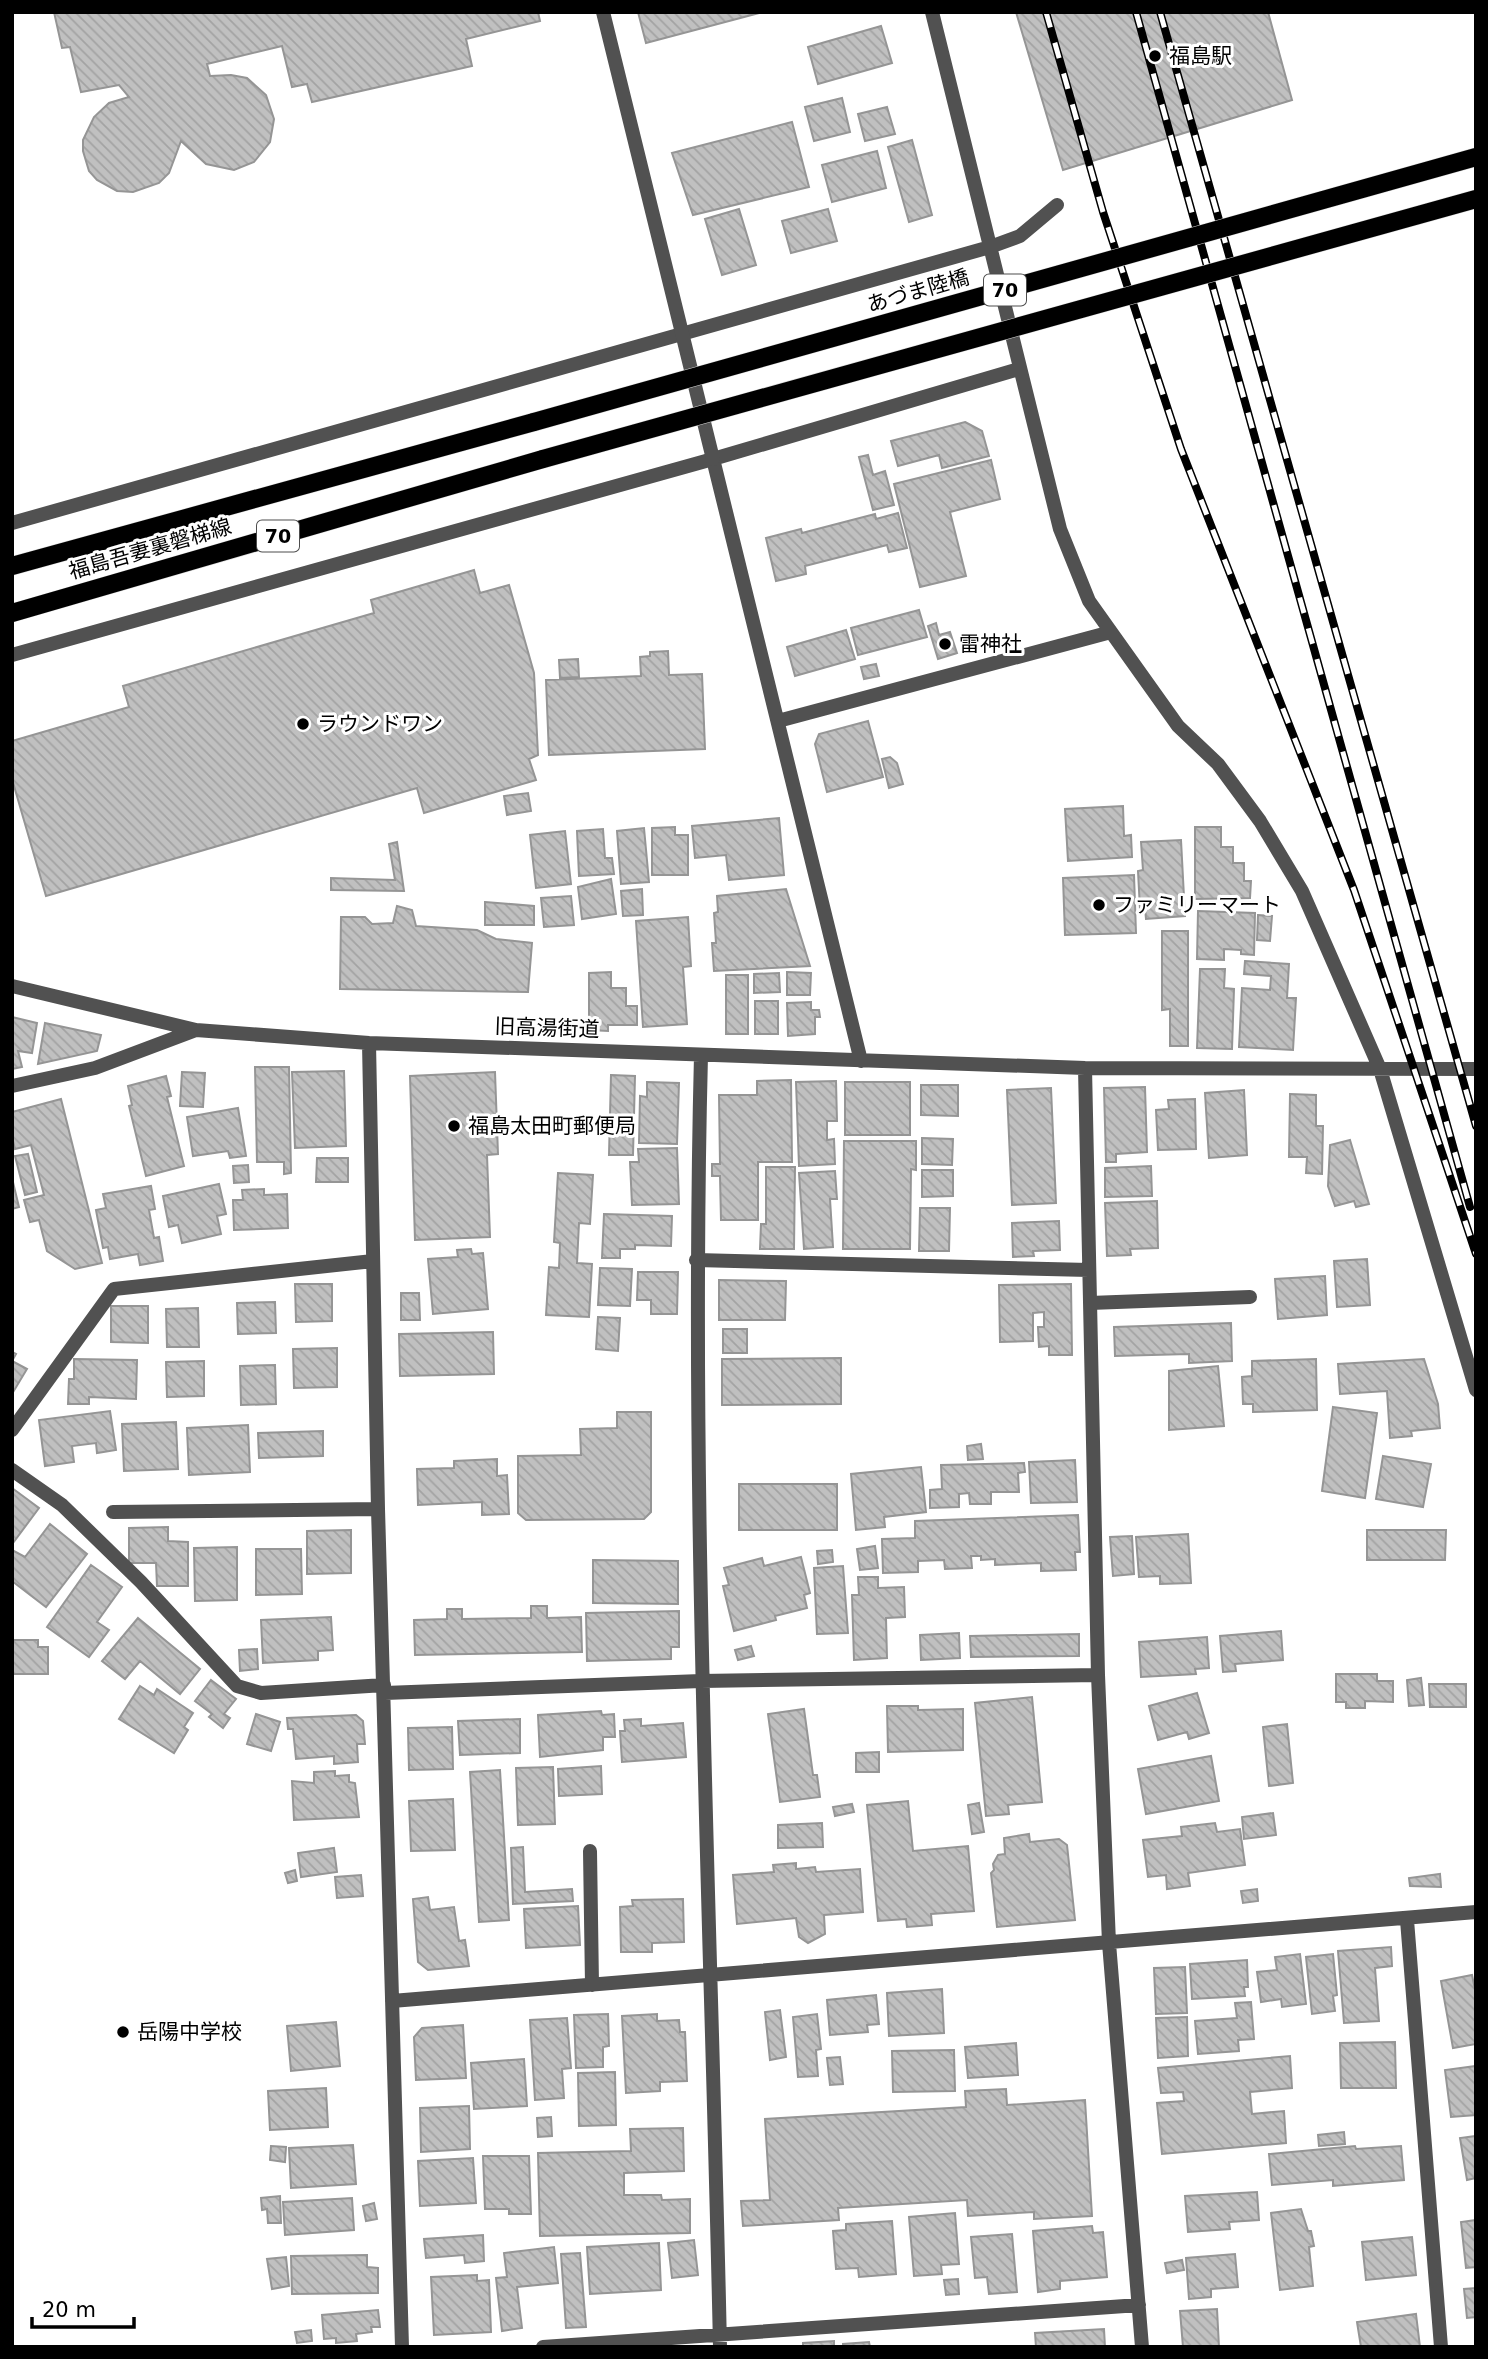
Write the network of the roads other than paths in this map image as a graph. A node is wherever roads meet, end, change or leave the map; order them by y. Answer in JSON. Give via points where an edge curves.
{"nodes":[{"id":1,"x":603,"y":12,"type":"edge"},
{"id":2,"x":932,"y":12,"type":"edge"},
{"id":3,"x":1476,"y":157,"type":"edge"},
{"id":4,"x":1476,"y":200,"type":"edge"},
{"id":5,"x":1057,"y":205,"type":"dead end"},
{"id":6,"x":990,"y":247,"type":"junction"},
{"id":7,"x":682,"y":333,"type":"junction"},
{"id":8,"x":1019,"y":369,"type":"junction"},
{"id":9,"x":534,"y":422,"type":"joint"},
{"id":10,"x":713,"y":460,"type":"junction"},
{"id":11,"x":12,"y":523,"type":"edge"},
{"id":12,"x":12,"y":566,"type":"edge"},
{"id":13,"x":12,"y":613,"type":"edge"},
{"id":14,"x":1111,"y":632,"type":"junction"},
{"id":15,"x":12,"y":655,"type":"edge"},
{"id":16,"x":778,"y":721,"type":"junction"},
{"id":17,"x":12,"y":986,"type":"edge"},
{"id":18,"x":195,"y":1030,"type":"junction"},
{"id":19,"x":369,"y":1044,"type":"junction"},
{"id":20,"x":701,"y":1055,"type":"junction"},
{"id":21,"x":861,"y":1061,"type":"junction"},
{"id":22,"x":1085,"y":1068,"type":"junction"},
{"id":23,"x":1380,"y":1069,"type":"junction"},
{"id":24,"x":1476,"y":1069,"type":"edge"},
{"id":25,"x":12,"y":1086,"type":"edge"},
{"id":26,"x":695,"y":1260,"type":"junction"},
{"id":27,"x":373,"y":1261,"type":"junction"},
{"id":28,"x":1089,"y":1270,"type":"junction"},
{"id":29,"x":1250,"y":1297,"type":"dead end"},
{"id":30,"x":1090,"y":1303,"type":"junction"},
{"id":31,"x":1476,"y":1390,"type":"edge"},
{"id":32,"x":12,"y":1430,"type":"edge"},
{"id":33,"x":12,"y":1470,"type":"edge"},
{"id":34,"x":378,"y":1509,"type":"junction"},
{"id":35,"x":113,"y":1512,"type":"dead end"},
{"id":36,"x":1098,"y":1675,"type":"junction"},
{"id":37,"x":701,"y":1681,"type":"junction"},
{"id":38,"x":384,"y":1689,"type":"junction"},
{"id":39,"x":590,"y":1850,"type":"dead end"},
{"id":40,"x":1476,"y":1913,"type":"edge"},
{"id":41,"x":1407,"y":1920,"type":"junction"},
{"id":42,"x":1109,"y":1943,"type":"junction"},
{"id":43,"x":708,"y":1976,"type":"junction"},
{"id":44,"x":592,"y":1985,"type":"junction"},
{"id":45,"x":392,"y":2001,"type":"junction"},
{"id":46,"x":1139,"y":2305,"type":"junction"},
{"id":47,"x":720,"y":2340,"type":"edge"},
{"id":48,"x":402,"y":2347,"type":"edge"},
{"id":49,"x":543,"y":2347,"type":"edge"},
{"id":50,"x":1142,"y":2347,"type":"edge"},
{"id":51,"x":1441,"y":2347,"type":"edge"}],
"edges":[{"from":1,"to":7,"type":"street"},
{"from":2,"to":6,"type":"street"},
{"from":3,"to":9,"type":"main road","name":"あづま陸橋","number":"70","bridge":true},
{"from":4,"to":13,"type":"main road","name":"福島吾妻裏磐梯線","number":"70","bridge":true,"via":[[543,458]]},
{"from":5,"to":6,"type":"street","via":[[1020,236]]},
{"from":6,"to":7,"type":"street"},
{"from":6,"to":8,"type":"street"},
{"from":7,"to":10,"type":"street"},
{"from":7,"to":11,"type":"street"},
{"from":8,"to":10,"type":"street"},
{"from":8,"to":14,"type":"street","via":[[1060,529],[1089,601]]},
{"from":9,"to":12,"type":"main road","name":"福島吾妻裏磐梯線","number":"70"},
{"from":10,"to":15,"type":"street"},
{"from":10,"to":16,"type":"street"},
{"from":14,"to":16,"type":"street"},
{"from":14,"to":23,"type":"street","via":[[1178,726],[1218,764],[1260,821],[1303,891]]},
{"from":16,"to":21,"type":"street"},
{"from":17,"to":18,"type":"street","name":"旧高湯街道"},
{"from":18,"to":19,"type":"street","name":"旧高湯街道"},
{"from":18,"to":25,"type":"street","via":[[95,1068]]},
{"from":19,"to":20,"type":"street","name":"旧高湯街道"},
{"from":19,"to":27,"type":"street"},
{"from":20,"to":21,"type":"street","name":"旧高湯街道"},
{"from":20,"to":26,"type":"street"},
{"from":21,"to":22,"type":"street","name":"旧高湯街道"},
{"from":22,"to":23,"type":"street","name":"旧高湯街道"},
{"from":22,"to":28,"type":"street"},
{"from":23,"to":24,"type":"street","name":"旧高湯街道"},
{"from":23,"to":31,"type":"street"},
{"from":26,"to":28,"type":"street"},
{"from":26,"to":37,"type":"street"},
{"from":27,"to":32,"type":"street","via":[[114,1289]]},
{"from":27,"to":34,"type":"street"},
{"from":28,"to":30,"type":"street"},
{"from":29,"to":30,"type":"street"},
{"from":30,"to":36,"type":"street"},
{"from":33,"to":38,"type":"street","via":[[62,1505],[237,1686],[261,1693]]},
{"from":34,"to":35,"type":"street"},
{"from":34,"to":38,"type":"street"},
{"from":36,"to":37,"type":"street"},
{"from":36,"to":42,"type":"street"},
{"from":37,"to":38,"type":"street"},
{"from":37,"to":43,"type":"street"},
{"from":38,"to":45,"type":"street"},
{"from":39,"to":44,"type":"street"},
{"from":40,"to":41,"type":"street"},
{"from":41,"to":42,"type":"street"},
{"from":41,"to":51,"type":"street"},
{"from":42,"to":43,"type":"street"},
{"from":42,"to":46,"type":"street"},
{"from":43,"to":44,"type":"street"},
{"from":43,"to":47,"type":"street"},
{"from":44,"to":45,"type":"street"},
{"from":45,"to":48,"type":"street"},
{"from":46,"to":47,"type":"street"},
{"from":46,"to":50,"type":"street"},
{"from":47,"to":49,"type":"street"}]}
